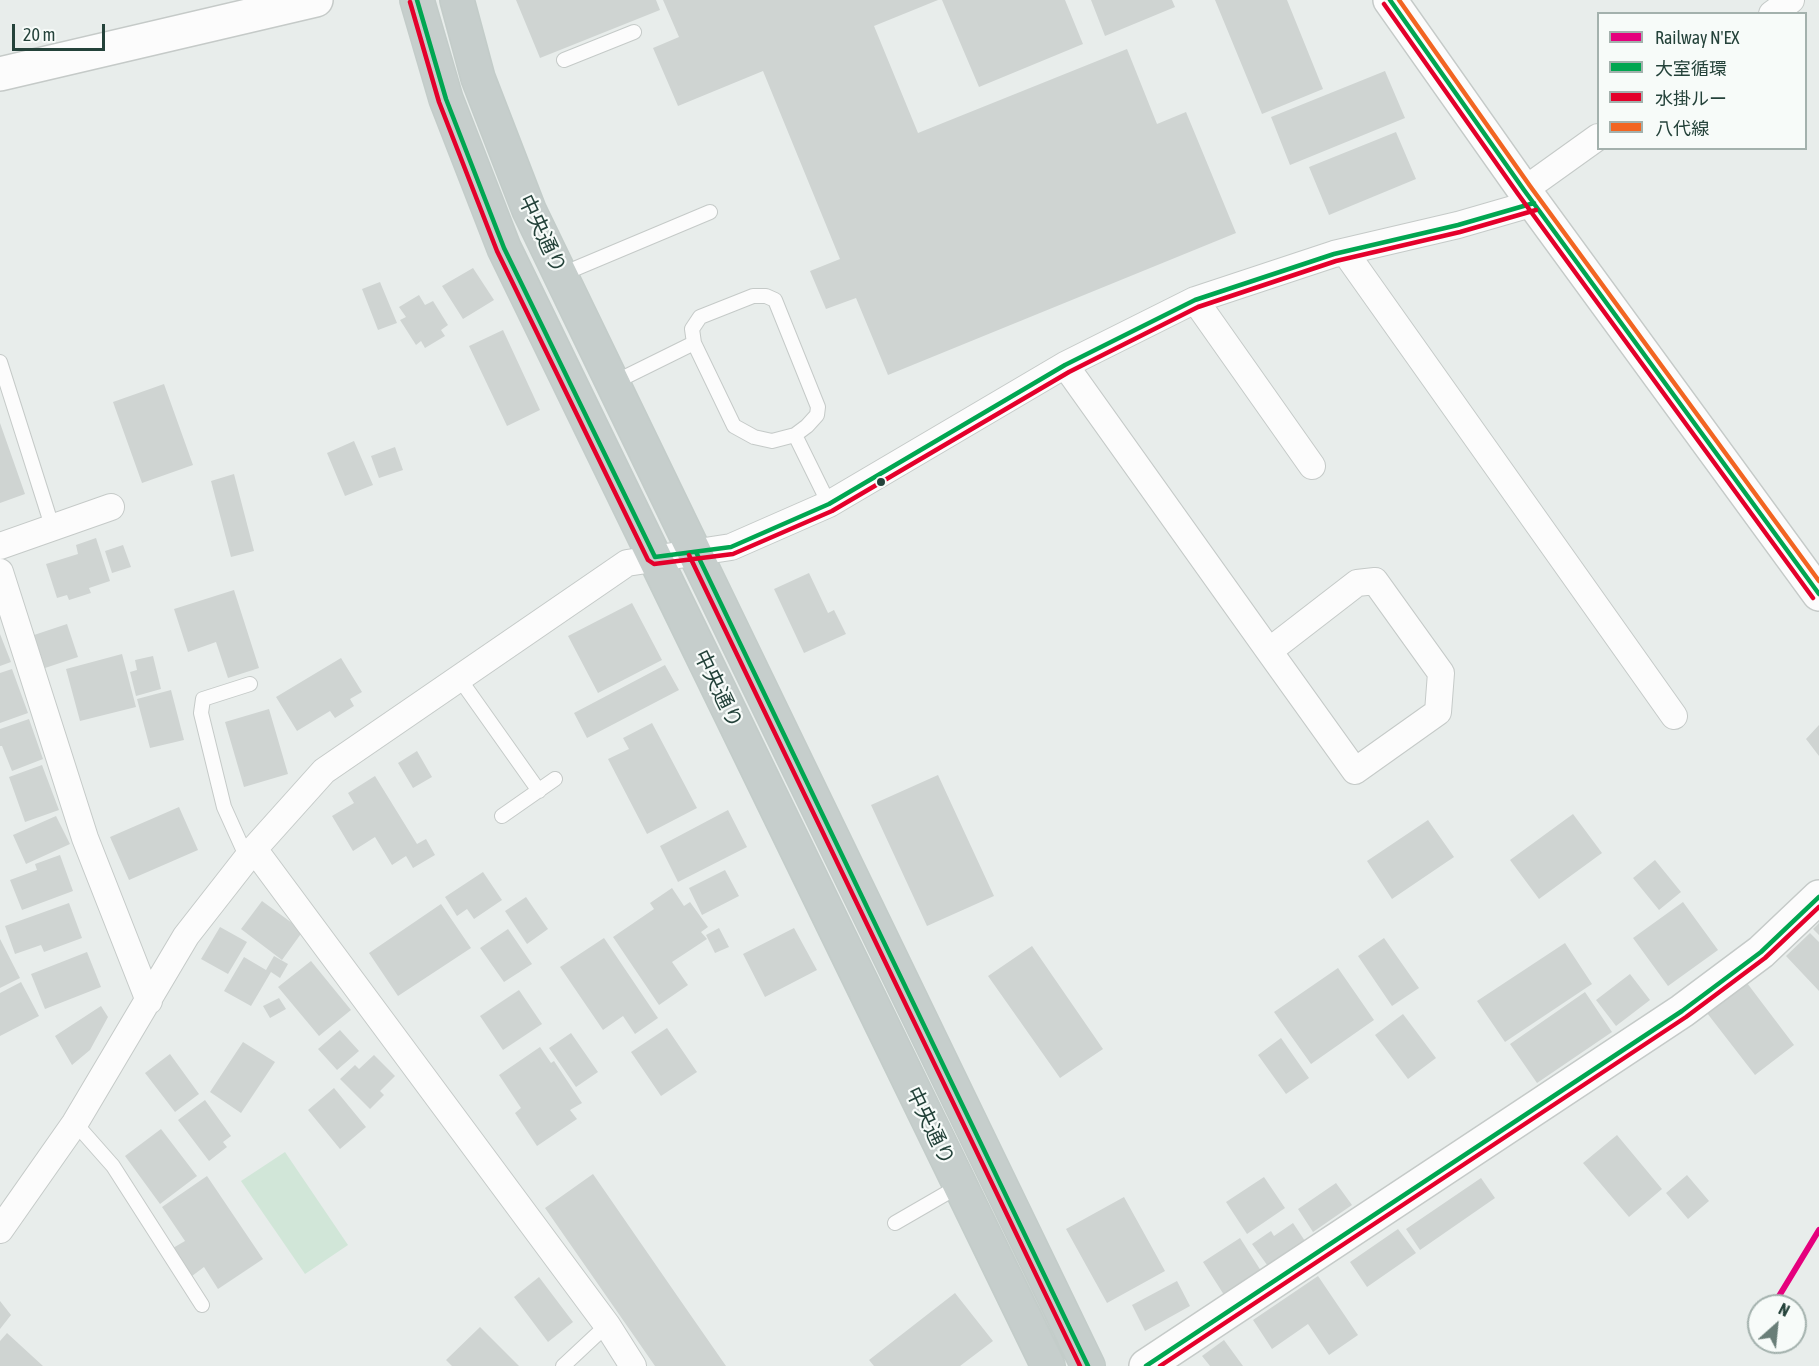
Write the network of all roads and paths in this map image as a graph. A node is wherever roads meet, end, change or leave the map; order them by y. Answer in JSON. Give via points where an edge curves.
{"nodes":[{"id":1,"x":316,"y":0,"type":"edge"},
{"id":2,"x":417,"y":0,"type":"edge"},
{"id":3,"x":458,"y":0,"type":"edge"},
{"id":4,"x":1390,"y":0,"type":"edge"},
{"id":5,"x":1791,"y":0,"type":"edge"},
{"id":6,"x":1775,"y":12,"type":"edge"},
{"id":7,"x":634,"y":32,"type":"dead end"},
{"id":8,"x":564,"y":60,"type":"dead end"},
{"id":9,"x":0,"y":74,"type":"edge"},
{"id":10,"x":1597,"y":139,"type":"edge"},
{"id":11,"x":1529,"y":197,"type":"junction"},
{"id":12,"x":710,"y":212,"type":"dead end"},
{"id":13,"x":1345,"y":252,"type":"junction"},
{"id":14,"x":560,"y":275,"type":"junction"},
{"id":15,"x":1196,"y":300,"type":"junction"},
{"id":16,"x":694,"y":343,"type":"junction"},
{"id":17,"x":0,"y":362,"type":"edge"},
{"id":18,"x":1065,"y":365,"type":"junction"},
{"id":19,"x":613,"y":383,"type":"junction"},
{"id":20,"x":795,"y":435,"type":"junction"},
{"id":21,"x":1312,"y":466,"type":"dead end"},
{"id":22,"x":829,"y":504,"type":"junction"},
{"id":23,"x":111,"y":507,"type":"dead end"},
{"id":24,"x":52,"y":526,"type":"junction"},
{"id":25,"x":0,"y":546,"type":"edge"},
{"id":26,"x":696,"y":552,"type":"junction"},
{"id":27,"x":655,"y":557,"type":"junction"},
{"id":28,"x":0,"y":572,"type":"edge"},
{"id":29,"x":1819,"y":594,"type":"edge"},
{"id":30,"x":1269,"y":651,"type":"junction"},
{"id":31,"x":459,"y":678,"type":"junction"},
{"id":32,"x":250,"y":684,"type":"dead end"},
{"id":33,"x":1674,"y":716,"type":"dead end"},
{"id":34,"x":555,"y":779,"type":"dead end"},
{"id":35,"x":539,"y":791,"type":"junction"},
{"id":36,"x":502,"y":816,"type":"dead end"},
{"id":37,"x":250,"y":853,"type":"junction"},
{"id":38,"x":1819,"y":897,"type":"edge"},
{"id":39,"x":149,"y":1001,"type":"junction"},
{"id":40,"x":75,"y":1123,"type":"junction"},
{"id":41,"x":959,"y":1186,"type":"junction"},
{"id":42,"x":895,"y":1223,"type":"dead end"},
{"id":43,"x":0,"y":1230,"type":"edge"},
{"id":44,"x":202,"y":1305,"type":"dead end"},
{"id":45,"x":607,"y":1325,"type":"junction"},
{"id":46,"x":563,"y":1366,"type":"edge"},
{"id":47,"x":633,"y":1366,"type":"edge"},
{"id":48,"x":1048,"y":1366,"type":"edge"},
{"id":49,"x":1088,"y":1366,"type":"edge"},
{"id":50,"x":1146,"y":1366,"type":"edge"}],
"edges":[{"from":1,"to":9,"type":"street"},
{"from":2,"to":27,"type":"highway","name":"中央通り","via":[[446,99],[504,248]]},
{"from":3,"to":14,"type":"highway","name":"中央通り","via":[[478,78],[529,210]]},
{"from":4,"to":11,"type":"street"},
{"from":5,"to":6,"type":"street"},
{"from":7,"to":8,"type":"lane"},
{"from":10,"to":11,"type":"street"},
{"from":11,"to":13,"type":"street","via":[[1458,225]]},
{"from":11,"to":29,"type":"street"},
{"from":12,"to":14,"type":"lane"},
{"from":13,"to":15,"type":"street"},
{"from":13,"to":33,"type":"street"},
{"from":14,"to":19,"type":"highway","name":"中央通り"},
{"from":15,"to":18,"type":"street"},
{"from":15,"to":21,"type":"street"},
{"from":16,"to":19,"type":"lane"},
{"from":16,"to":20,"type":"lane","via":[[734,426],[772,441]]},
{"from":16,"to":20,"type":"lane","via":[[692,329],[700,317],[753,296],[775,300],[819,407],[817,415]]},
{"from":17,"to":24,"type":"lane"},
{"from":18,"to":22,"type":"street"},
{"from":18,"to":30,"type":"street"},
{"from":19,"to":26,"type":"highway","name":"中央通り"},
{"from":20,"to":22,"type":"lane"},
{"from":22,"to":26,"type":"street","via":[[731,547]]},
{"from":23,"to":24,"type":"street"},
{"from":24,"to":25,"type":"street"},
{"from":26,"to":27,"type":"street"},
{"from":26,"to":49,"type":"highway","name":"中央通り"},
{"from":27,"to":31,"type":"street","via":[[627,563]]},
{"from":27,"to":41,"type":"highway","name":"中央通り"},
{"from":28,"to":39,"type":"street","via":[[86,838]]},
{"from":30,"to":30,"type":"street","via":[[1355,771],[1438,712],[1441,673],[1375,581],[1356,583]]},
{"from":31,"to":35,"type":"lane"},
{"from":31,"to":37,"type":"street","via":[[324,771]]},
{"from":32,"to":37,"type":"lane","via":[[203,699],[201,713],[224,807]]},
{"from":34,"to":35,"type":"lane"},
{"from":35,"to":36,"type":"lane"},
{"from":37,"to":39,"type":"street","via":[[186,936]]},
{"from":37,"to":45,"type":"street"},
{"from":38,"to":50,"type":"street","via":[[1761,951],[1682,1011]]},
{"from":39,"to":40,"type":"street"},
{"from":40,"to":43,"type":"street"},
{"from":40,"to":44,"type":"lane","via":[[113,1166]]},
{"from":41,"to":42,"type":"lane"},
{"from":41,"to":48,"type":"highway","name":"中央通り"},
{"from":45,"to":46,"type":"lane"},
{"from":45,"to":47,"type":"street"}]}
